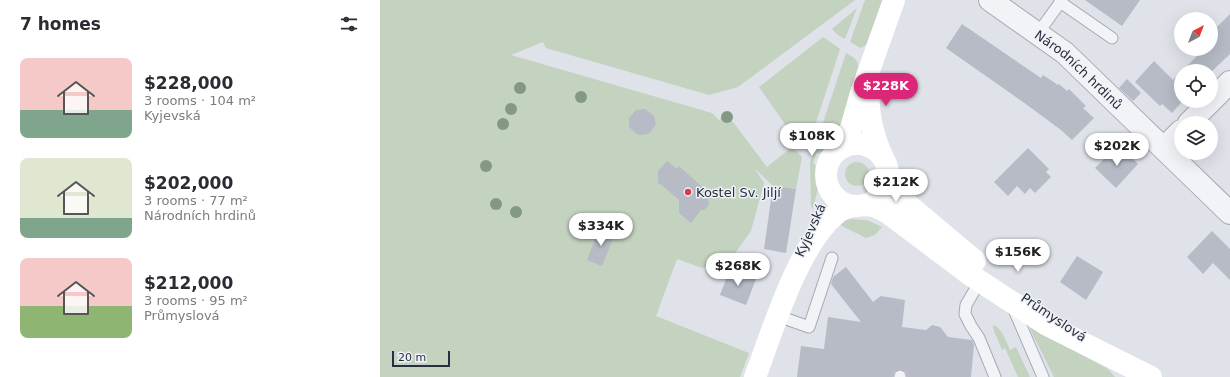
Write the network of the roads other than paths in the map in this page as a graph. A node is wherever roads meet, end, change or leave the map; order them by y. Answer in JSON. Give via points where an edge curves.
{"nodes":[{"id":1,"x":894,"y":0,"type":"edge"},
{"id":2,"x":990,"y":0,"type":"edge"},
{"id":3,"x":1061,"y":1,"type":"edge"},
{"id":4,"x":1038,"y":33,"type":"junction"},
{"id":5,"x":1112,"y":38,"type":"dead end"},
{"id":6,"x":873,"y":58,"type":"junction"},
{"id":7,"x":1230,"y":82,"type":"edge"},
{"id":8,"x":1196,"y":116,"type":"edge"},
{"id":9,"x":1174,"y":138,"type":"edge"},
{"id":10,"x":1164,"y":148,"type":"junction"},
{"id":11,"x":834,"y":153,"type":"junction"},
{"id":12,"x":885,"y":166,"type":"junction"},
{"id":13,"x":825,"y":176,"type":"junction"},
{"id":14,"x":859,"y":205,"type":"junction"},
{"id":15,"x":1230,"y":213,"type":"edge"},
{"id":16,"x":832,"y":258,"type":"dead end"},
{"id":17,"x":980,"y":281,"type":"junction"},
{"id":18,"x":1011,"y":303,"type":"junction"},
{"id":19,"x":780,"y":311,"type":"junction"},
{"id":20,"x":1143,"y":375,"type":"edge"},
{"id":21,"x":755,"y":377,"type":"edge"},
{"id":22,"x":995,"y":377,"type":"edge"},
{"id":23,"x":1043,"y":377,"type":"edge"}],
"edges":[{"from":1,"to":6,"type":"street"},
{"from":2,"to":4,"type":"street","name":"Národních hrdinů"},
{"from":3,"to":4,"type":"lane"},
{"from":3,"to":5,"type":"lane"},
{"from":4,"to":10,"type":"street","name":"Národních hrdinů","via":[[1065,53]]},
{"from":6,"to":11,"type":"street","via":[[851,128]]},
{"from":6,"to":12,"type":"street","via":[[869,79],[869,107],[873,130]]},
{"from":7,"to":8,"type":"street"},
{"from":9,"to":10,"type":"street"},
{"from":10,"to":15,"type":"street","name":"Národních hrdinů"},
{"from":11,"to":12,"type":"street","via":[[850,144],[863,144],[874,149]]},
{"from":11,"to":13,"type":"street","via":[[826,166]]},
{"from":12,"to":14,"type":"street","via":[[886,185],[880,195],[871,202]]},
{"from":12,"to":20,"type":"street","name":"Průmyslová","via":[[892,187],[899,197],[981,266],[1039,308]]},
{"from":13,"to":14,"type":"street","via":[[832,194],[841,202]]},
{"from":13,"to":19,"type":"street","name":"Kyjevská","via":[[825,196],[800,247]]},
{"from":14,"to":17,"type":"street","name":"Průmyslová","via":[[874,206],[888,213]]},
{"from":14,"to":19,"type":"street","name":"Kyjevská","via":[[843,209],[824,226],[800,264]]},
{"from":16,"to":19,"type":"lane","via":[[809,327]]},
{"from":17,"to":18,"type":"street","name":"Průmyslová"},
{"from":17,"to":22,"type":"lane","via":[[966,305],[966,314]]},
{"from":18,"to":20,"type":"street","name":"Průmyslová","via":[[1057,331]]},
{"from":18,"to":23,"type":"lane"},
{"from":19,"to":21,"type":"street","name":"Kyjevská"}]}
